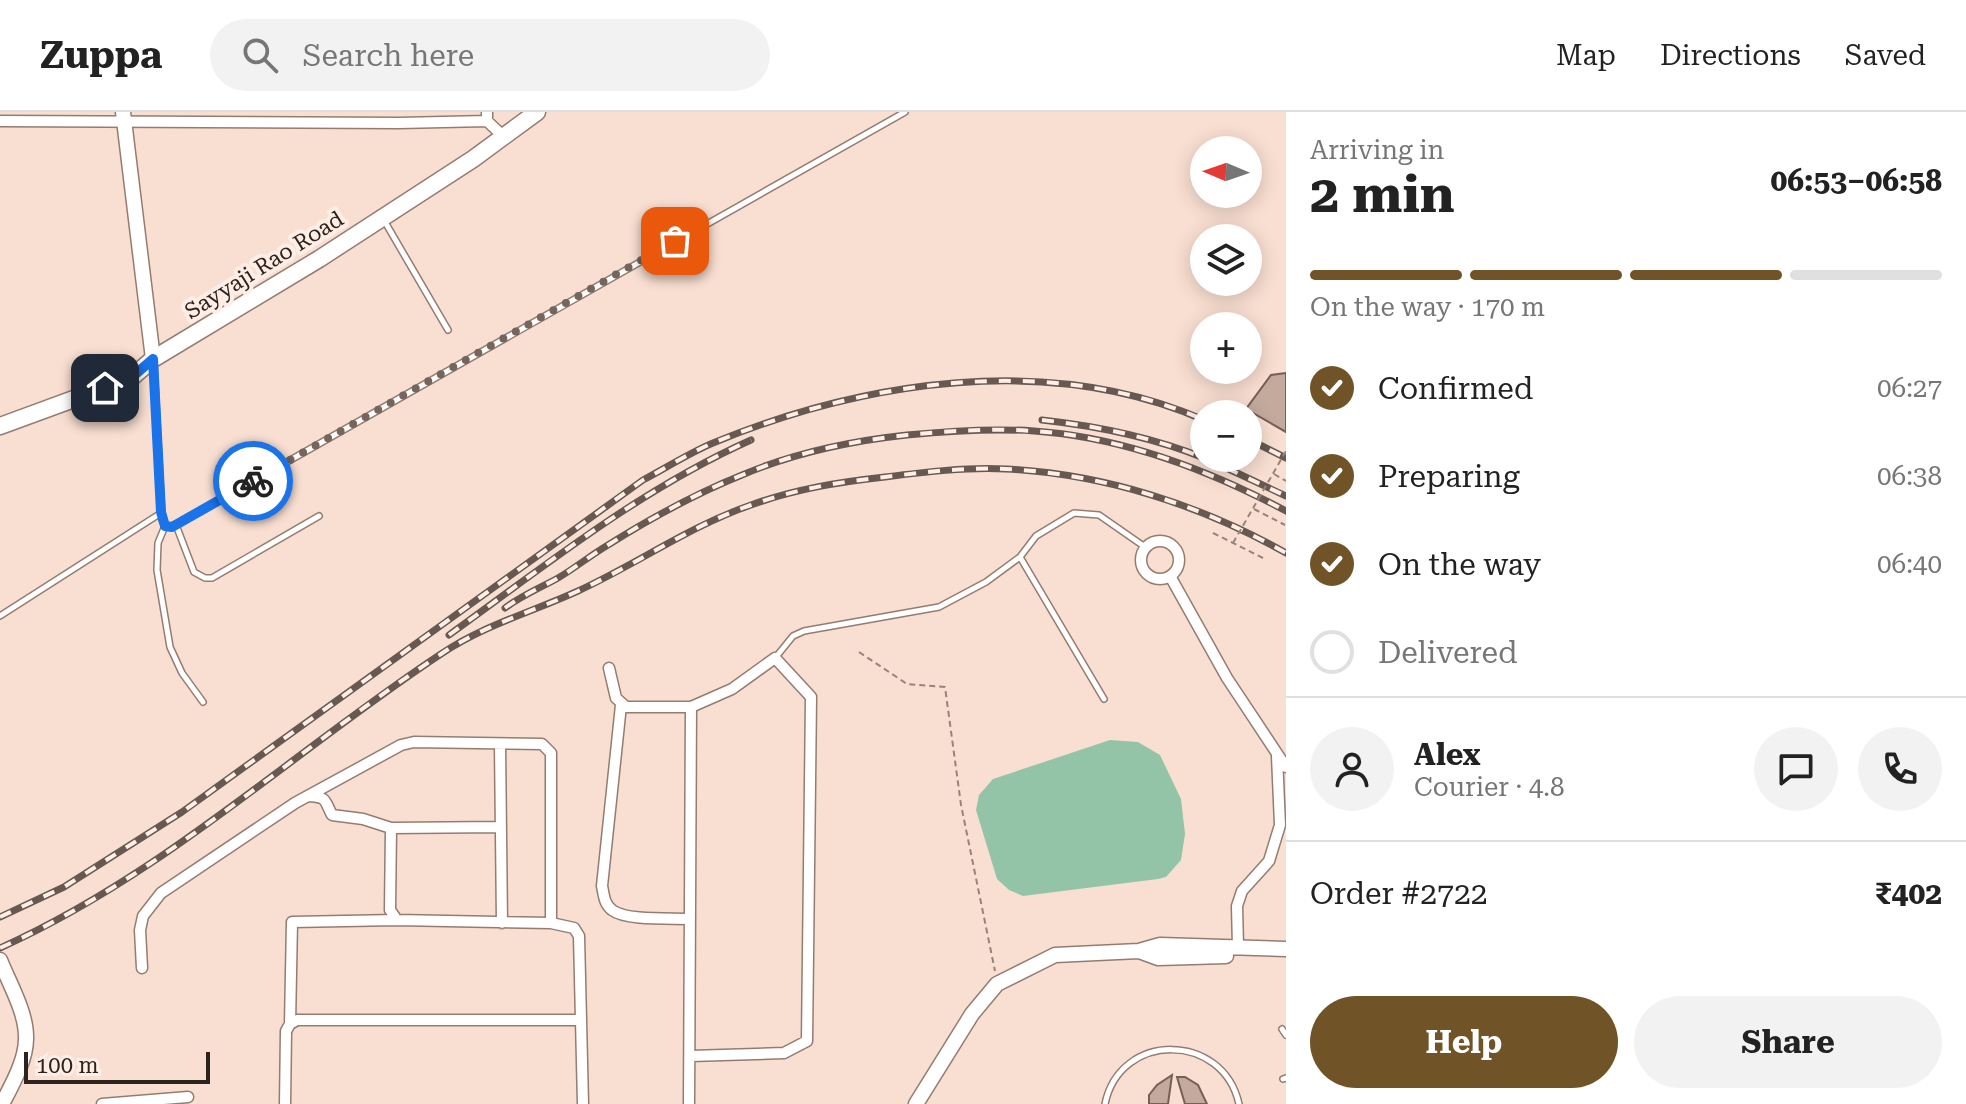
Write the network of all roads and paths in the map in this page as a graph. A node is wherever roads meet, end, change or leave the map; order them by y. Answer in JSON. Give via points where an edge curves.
{"nodes":[{"id":1,"x":905,"y":112,"type":"edge"},
{"id":2,"x":532,"y":114,"type":"edge"},
{"id":3,"x":39,"y":116,"type":"edge"},
{"id":4,"x":77,"y":116,"type":"edge"},
{"id":5,"x":123,"y":116,"type":"edge"},
{"id":6,"x":487,"y":116,"type":"edge"},
{"id":7,"x":159,"y":117,"type":"edge"},
{"id":8,"x":199,"y":117,"type":"edge"},
{"id":9,"x":242,"y":117,"type":"edge"},
{"id":10,"x":280,"y":117,"type":"edge"},
{"id":11,"x":318,"y":117,"type":"edge"},
{"id":12,"x":358,"y":117,"type":"edge"},
{"id":13,"x":399,"y":117,"type":"edge"},
{"id":14,"x":436,"y":117,"type":"edge"},
{"id":15,"x":1,"y":118,"type":"edge"},
{"id":16,"x":503,"y":136,"type":"junction"},
{"id":17,"x":382,"y":218,"type":"junction"},
{"id":18,"x":448,"y":330,"type":"dead end"},
{"id":19,"x":153,"y":359,"type":"junction"},
{"id":20,"x":0,"y":426,"type":"edge"},
{"id":21,"x":1286,"y":451,"type":"edge"},
{"id":22,"x":1274,"y":474,"type":"junction"},
{"id":23,"x":1286,"y":481,"type":"edge"},
{"id":24,"x":1254,"y":509,"type":"junction"},
{"id":25,"x":161,"y":512,"type":"junction"},
{"id":26,"x":319,"y":516,"type":"dead end"},
{"id":27,"x":176,"y":525,"type":"junction"},
{"id":28,"x":1285,"y":525,"type":"edge"},
{"id":29,"x":165,"y":526,"type":"junction"},
{"id":30,"x":1213,"y":533,"type":"dead end"},
{"id":31,"x":1233,"y":543,"type":"junction"},
{"id":32,"x":1145,"y":547,"type":"junction"},
{"id":33,"x":1020,"y":557,"type":"junction"},
{"id":34,"x":1263,"y":558,"type":"dead end"},
{"id":35,"x":1170,"y":576,"type":"junction"},
{"id":36,"x":0,"y":616,"type":"edge"},
{"id":37,"x":859,"y":652,"type":"dead end"},
{"id":38,"x":775,"y":658,"type":"junction"},
{"id":39,"x":609,"y":668,"type":"dead end"},
{"id":40,"x":1104,"y":699,"type":"dead end"},
{"id":41,"x":203,"y":702,"type":"dead end"},
{"id":42,"x":621,"y":705,"type":"junction"},
{"id":43,"x":691,"y":707,"type":"junction"},
{"id":44,"x":500,"y":745,"type":"junction"},
{"id":45,"x":1277,"y":754,"type":"junction"},
{"id":46,"x":1286,"y":767,"type":"edge"},
{"id":47,"x":306,"y":796,"type":"junction"},
{"id":48,"x":501,"y":827,"type":"junction"},
{"id":49,"x":391,"y":828,"type":"junction"},
{"id":50,"x":690,"y":919,"type":"junction"},
{"id":51,"x":397,"y":920,"type":"junction"},
{"id":52,"x":502,"y":923,"type":"junction"},
{"id":53,"x":551,"y":923,"type":"junction"},
{"id":54,"x":1238,"y":947,"type":"junction"},
{"id":55,"x":1286,"y":949,"type":"edge"},
{"id":56,"x":1139,"y":951,"type":"junction"},
{"id":57,"x":1286,"y":958,"type":"edge"},
{"id":58,"x":0,"y":960,"type":"edge"},
{"id":59,"x":142,"y":968,"type":"dead end"},
{"id":60,"x":997,"y":984,"type":"junction"},
{"id":61,"x":580,"y":1020,"type":"junction"},
{"id":62,"x":290,"y":1024,"type":"junction"},
{"id":63,"x":690,"y":1056,"type":"junction"},
{"id":64,"x":188,"y":1097,"type":"dead end"},
{"id":65,"x":2,"y":1104,"type":"edge"},
{"id":66,"x":102,"y":1104,"type":"edge"},
{"id":67,"x":285,"y":1104,"type":"edge"},
{"id":68,"x":583,"y":1104,"type":"edge"},
{"id":69,"x":689,"y":1104,"type":"edge"},
{"id":70,"x":916,"y":1104,"type":"edge"},
{"id":71,"x":1105,"y":1104,"type":"edge"},
{"id":72,"x":1239,"y":1104,"type":"edge"}],
"edges":[{"from":1,"to":27,"type":"lane"},
{"from":2,"to":16,"type":"main road","name":"Sayyaji Rao Road"},
{"from":3,"to":4,"type":"street"},
{"from":3,"to":15,"type":"street"},
{"from":4,"to":5,"type":"street"},
{"from":5,"to":7,"type":"street"},
{"from":5,"to":19,"type":"main road"},
{"from":6,"to":14,"type":"street"},
{"from":6,"to":16,"type":"street"},
{"from":7,"to":8,"type":"street"},
{"from":8,"to":9,"type":"street"},
{"from":9,"to":10,"type":"street"},
{"from":10,"to":11,"type":"street"},
{"from":11,"to":12,"type":"street"},
{"from":12,"to":13,"type":"street"},
{"from":13,"to":14,"type":"street"},
{"from":16,"to":17,"type":"main road","name":"Sayyaji Rao Road"},
{"from":17,"to":18,"type":"lane"},
{"from":17,"to":19,"type":"main road","name":"Sayyaji Rao Road"},
{"from":19,"to":20,"type":"main road","name":"Sayyaji Rao Road","via":[[131,378]]},
{"from":19,"to":25,"type":"lane"},
{"from":21,"to":22,"type":"path","bridge":true},
{"from":22,"to":23,"type":"path"},
{"from":22,"to":24,"type":"path","bridge":true},
{"from":24,"to":28,"type":"path"},
{"from":24,"to":31,"type":"path","bridge":true},
{"from":25,"to":29,"type":"lane"},
{"from":25,"to":36,"type":"lane"},
{"from":26,"to":27,"type":"lane","via":[[212,578],[194,572]]},
{"from":27,"to":29,"type":"lane"},
{"from":29,"to":41,"type":"lane","via":[[157,570],[170,647]]},
{"from":30,"to":31,"type":"path"},
{"from":31,"to":34,"type":"path"},
{"from":32,"to":33,"type":"lane","via":[[1099,515],[1074,513],[1036,536]]},
{"from":32,"to":35,"type":"street","via":[[1141,563],[1147,574],[1158,579]]},
{"from":32,"to":35,"type":"street","via":[[1158,541],[1174,547],[1178,565]]},
{"from":33,"to":38,"type":"lane","via":[[939,607],[804,631],[785,643]]},
{"from":33,"to":40,"type":"lane"},
{"from":35,"to":45,"type":"street"},
{"from":37,"to":60,"type":"path","via":[[907,684],[945,687],[961,805]]},
{"from":38,"to":43,"type":"street","via":[[732,689]]},
{"from":38,"to":63,"type":"street","via":[[811,697],[807,1041],[784,1053]]},
{"from":39,"to":42,"type":"street"},
{"from":42,"to":43,"type":"street"},
{"from":42,"to":50,"type":"street","via":[[602,886],[605,903],[626,916]]},
{"from":43,"to":50,"type":"street"},
{"from":44,"to":47,"type":"street","via":[[401,745]]},
{"from":44,"to":48,"type":"street"},
{"from":44,"to":53,"type":"street","via":[[542,744],[551,753]]},
{"from":45,"to":46,"type":"street"},
{"from":45,"to":54,"type":"street","via":[[1280,825],[1269,861],[1242,891]]},
{"from":47,"to":49,"type":"street","via":[[327,801],[332,815]]},
{"from":47,"to":59,"type":"street","via":[[161,893],[143,916]]},
{"from":48,"to":49,"type":"street"},
{"from":48,"to":52,"type":"street"},
{"from":49,"to":51,"type":"street","via":[[390,910]]},
{"from":50,"to":63,"type":"street"},
{"from":51,"to":52,"type":"street"},
{"from":51,"to":62,"type":"street","via":[[292,922]]},
{"from":52,"to":53,"type":"street"},
{"from":53,"to":61,"type":"street","via":[[574,928],[579,936]]},
{"from":54,"to":55,"type":"main road"},
{"from":54,"to":56,"type":"main road","via":[[1160,945]]},
{"from":56,"to":57,"type":"main road","via":[[1158,958]]},
{"from":56,"to":60,"type":"main road","via":[[1055,955]]},
{"from":58,"to":65,"type":"main road","via":[[27,1037]]},
{"from":60,"to":70,"type":"main road"},
{"from":61,"to":62,"type":"street"},
{"from":61,"to":68,"type":"street"},
{"from":62,"to":67,"type":"street"},
{"from":63,"to":69,"type":"street"},
{"from":64,"to":66,"type":"street"},
{"from":71,"to":72,"type":"lane","via":[[1128,1065],[1165,1049],[1192,1052],[1216,1065]]}]}
